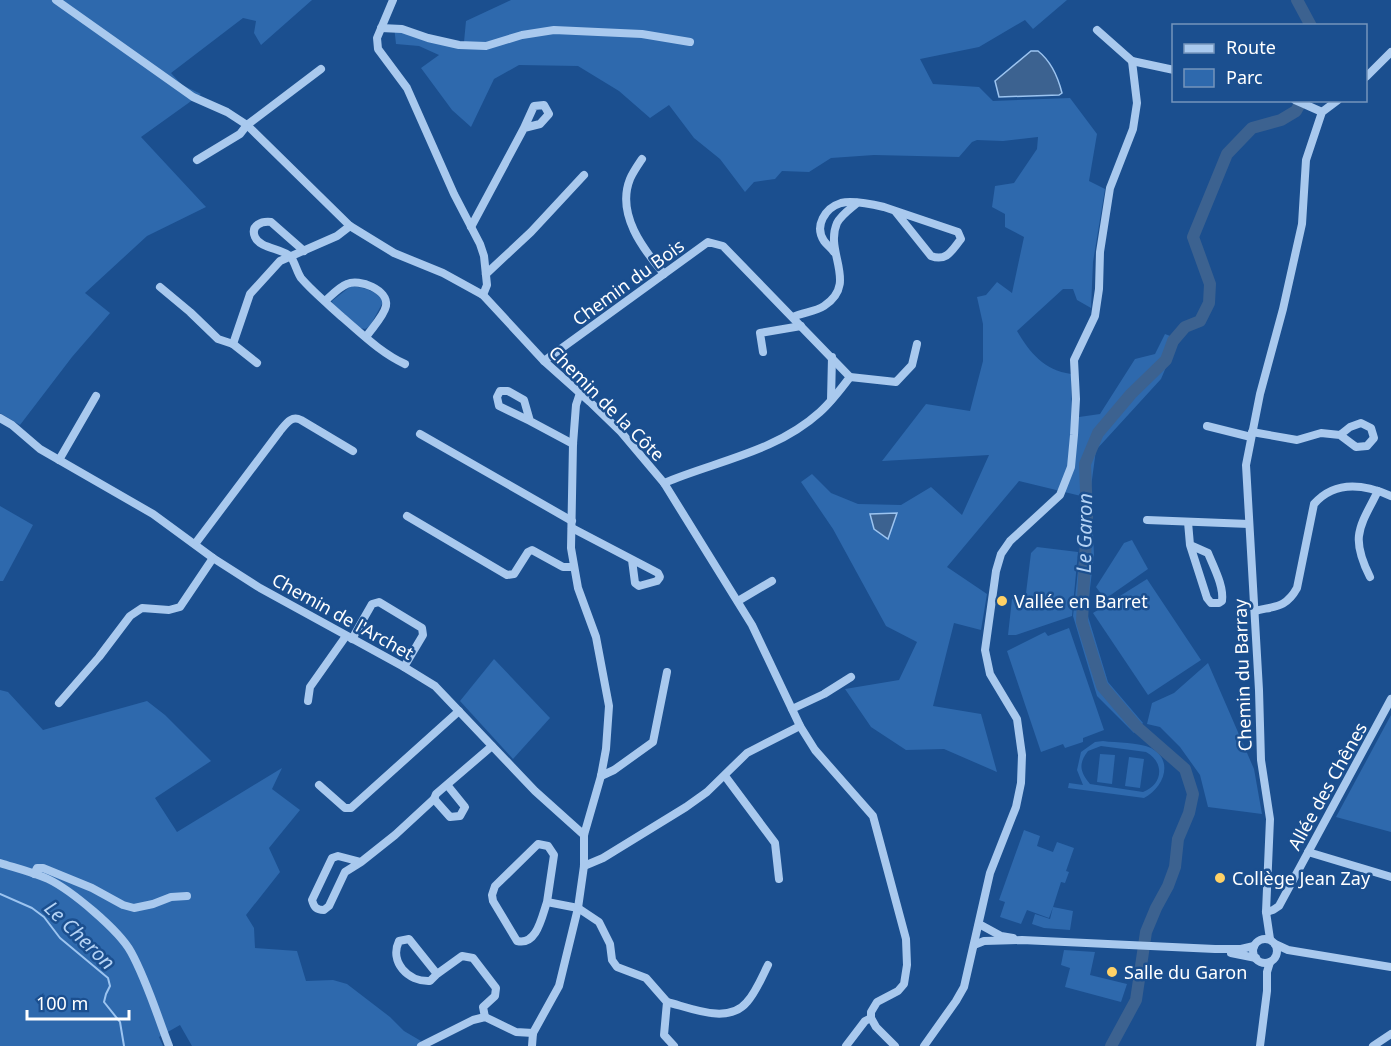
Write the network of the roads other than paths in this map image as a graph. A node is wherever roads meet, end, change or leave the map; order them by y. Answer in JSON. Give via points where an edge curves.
{"nodes":[{"id":1,"x":56,"y":0,"type":"edge"},
{"id":2,"x":393,"y":0,"type":"edge"},
{"id":3,"x":381,"y":28,"type":"junction"},
{"id":4,"x":1097,"y":30,"type":"dead end"},
{"id":5,"x":690,"y":42,"type":"dead end"},
{"id":6,"x":1391,"y":52,"type":"edge"},
{"id":7,"x":1132,"y":61,"type":"junction"},
{"id":8,"x":321,"y":69,"type":"dead end"},
{"id":9,"x":1172,"y":70,"type":"edge"},
{"id":10,"x":1367,"y":74,"type":"edge"},
{"id":11,"x":1335,"y":102,"type":"edge"},
{"id":12,"x":1299,"y":103,"type":"edge"},
{"id":13,"x":1322,"y":112,"type":"junction"},
{"id":14,"x":248,"y":125,"type":"junction"},
{"id":15,"x":524,"y":128,"type":"dead end"},
{"id":16,"x":642,"y":159,"type":"dead end"},
{"id":17,"x":197,"y":160,"type":"dead end"},
{"id":18,"x":584,"y":175,"type":"dead end"},
{"id":19,"x":857,"y":203,"type":"junction"},
{"id":20,"x":895,"y":211,"type":"junction"},
{"id":21,"x":350,"y":226,"type":"junction"},
{"id":22,"x":471,"y":227,"type":"junction"},
{"id":23,"x":304,"y":251,"type":"junction"},
{"id":24,"x":834,"y":252,"type":"junction"},
{"id":25,"x":290,"y":256,"type":"junction"},
{"id":26,"x":663,"y":273,"type":"junction"},
{"id":27,"x":486,"y":274,"type":"junction"},
{"id":28,"x":160,"y":286,"type":"dead end"},
{"id":29,"x":483,"y":295,"type":"junction"},
{"id":30,"x":325,"y":301,"type":"junction"},
{"id":31,"x":793,"y":317,"type":"junction"},
{"id":32,"x":801,"y":326,"type":"junction"},
{"id":33,"x":366,"y":337,"type":"junction"},
{"id":34,"x":233,"y":344,"type":"junction"},
{"id":35,"x":917,"y":344,"type":"dead end"},
{"id":36,"x":763,"y":352,"type":"dead end"},
{"id":37,"x":832,"y":357,"type":"junction"},
{"id":38,"x":544,"y":361,"type":"junction"},
{"id":39,"x":256,"y":363,"type":"dead end"},
{"id":40,"x":405,"y":364,"type":"dead end"},
{"id":41,"x":850,"y":377,"type":"junction"},
{"id":42,"x":580,"y":393,"type":"junction"},
{"id":43,"x":96,"y":396,"type":"dead end"},
{"id":44,"x":831,"y":400,"type":"junction"},
{"id":45,"x":0,"y":418,"type":"edge"},
{"id":46,"x":530,"y":421,"type":"junction"},
{"id":47,"x":1207,"y":426,"type":"dead end"},
{"id":48,"x":420,"y":434,"type":"dead end"},
{"id":49,"x":1251,"y":435,"type":"junction"},
{"id":50,"x":1340,"y":435,"type":"dead end"},
{"id":51,"x":573,"y":444,"type":"junction"},
{"id":52,"x":352,"y":451,"type":"dead end"},
{"id":53,"x":59,"y":460,"type":"junction"},
{"id":54,"x":664,"y":483,"type":"junction"},
{"id":55,"x":1378,"y":490,"type":"junction"},
{"id":56,"x":1391,"y":496,"type":"edge"},
{"id":57,"x":406,"y":516,"type":"dead end"},
{"id":58,"x":1147,"y":520,"type":"dead end"},
{"id":59,"x":1188,"y":522,"type":"junction"},
{"id":60,"x":572,"y":524,"type":"junction"},
{"id":61,"x":1249,"y":524,"type":"junction"},
{"id":62,"x":195,"y":544,"type":"junction"},
{"id":63,"x":1190,"y":545,"type":"junction"},
{"id":64,"x":213,"y":558,"type":"junction"},
{"id":65,"x":632,"y":560,"type":"dead end"},
{"id":66,"x":573,"y":567,"type":"junction"},
{"id":67,"x":1370,"y":577,"type":"dead end"},
{"id":68,"x":772,"y":580,"type":"dead end"},
{"id":69,"x":738,"y":601,"type":"junction"},
{"id":70,"x":1255,"y":611,"type":"junction"},
{"id":71,"x":349,"y":637,"type":"junction"},
{"id":72,"x":404,"y":666,"type":"junction"},
{"id":73,"x":667,"y":672,"type":"dead end"},
{"id":74,"x":851,"y":677,"type":"dead end"},
{"id":75,"x":1391,"y":699,"type":"edge"},
{"id":76,"x":308,"y":700,"type":"dead end"},
{"id":77,"x":59,"y":703,"type":"dead end"},
{"id":78,"x":792,"y":709,"type":"junction"},
{"id":79,"x":459,"y":711,"type":"junction"},
{"id":80,"x":800,"y":726,"type":"junction"},
{"id":81,"x":492,"y":746,"type":"junction"},
{"id":82,"x":601,"y":776,"type":"junction"},
{"id":83,"x":725,"y":776,"type":"junction"},
{"id":84,"x":319,"y":785,"type":"dead end"},
{"id":85,"x":448,"y":786,"type":"junction"},
{"id":86,"x":434,"y":799,"type":"junction"},
{"id":87,"x":584,"y":835,"type":"junction"},
{"id":88,"x":1308,"y":852,"type":"junction"},
{"id":89,"x":362,"y":862,"type":"junction"},
{"id":90,"x":0,"y":863,"type":"edge"},
{"id":91,"x":584,"y":866,"type":"junction"},
{"id":92,"x":34,"y":874,"type":"junction"},
{"id":93,"x":1391,"y":877,"type":"edge"},
{"id":94,"x":778,"y":879,"type":"dead end"},
{"id":95,"x":187,"y":896,"type":"dead end"},
{"id":96,"x":547,"y":902,"type":"junction"},
{"id":97,"x":578,"y":908,"type":"junction"},
{"id":98,"x":1266,"y":912,"type":"junction"},
{"id":99,"x":979,"y":924,"type":"junction"},
{"id":100,"x":1260,"y":939,"type":"junction"},
{"id":101,"x":1022,"y":940,"type":"junction"},
{"id":102,"x":1273,"y":941,"type":"junction"},
{"id":103,"x":974,"y":945,"type":"junction"},
{"id":104,"x":1254,"y":946,"type":"junction"},
{"id":105,"x":1215,"y":949,"type":"junction"},
{"id":106,"x":1325,"y":957,"type":"junction"},
{"id":107,"x":1256,"y":960,"type":"junction"},
{"id":108,"x":1273,"y":960,"type":"junction"},
{"id":109,"x":768,"y":965,"type":"dead end"},
{"id":110,"x":1389,"y":966,"type":"edge"},
{"id":111,"x":437,"y":974,"type":"junction"},
{"id":112,"x":667,"y":1002,"type":"junction"},
{"id":113,"x":1265,"y":1005,"type":"junction"},
{"id":114,"x":485,"y":1017,"type":"junction"},
{"id":115,"x":872,"y":1017,"type":"junction"},
{"id":116,"x":533,"y":1033,"type":"junction"},
{"id":117,"x":1391,"y":1034,"type":"edge"},
{"id":118,"x":422,"y":1045,"type":"edge"},
{"id":119,"x":169,"y":1046,"type":"edge"},
{"id":120,"x":532,"y":1046,"type":"edge"},
{"id":121,"x":674,"y":1046,"type":"edge"},
{"id":122,"x":846,"y":1046,"type":"edge"},
{"id":123,"x":895,"y":1046,"type":"edge"},
{"id":124,"x":924,"y":1046,"type":"edge"},
{"id":125,"x":1260,"y":1046,"type":"edge"},
{"id":126,"x":1373,"y":1046,"type":"edge"}],
"edges":[{"from":1,"to":14,"type":"street","name":"Chemin de la Côte","via":[[193,97]]},
{"from":2,"to":3,"type":"street"},
{"from":3,"to":5,"type":"street","via":[[459,45],[486,46],[554,30],[642,34]]},
{"from":3,"to":22,"type":"street","via":[[378,49],[407,88]]},
{"from":4,"to":7,"type":"street"},
{"from":6,"to":10,"type":"street"},
{"from":7,"to":9,"type":"street"},
{"from":7,"to":99,"type":"street","via":[[1137,104],[1133,129],[1110,188],[1095,316],[1074,360],[1071,467],[1060,495],[1010,541],[996,571],[985,650],[990,675],[1017,719],[1021,783],[1016,807],[990,873]]},
{"from":8,"to":14,"type":"street"},
{"from":11,"to":13,"type":"street"},
{"from":12,"to":13,"type":"street"},
{"from":13,"to":49,"type":"street","name":"Chemin du Barray","via":[[1306,160],[1302,224]]},
{"from":14,"to":17,"type":"street"},
{"from":14,"to":21,"type":"street","name":"Chemin de la Côte"},
{"from":15,"to":22,"type":"street"},
{"from":16,"to":26,"type":"street","via":[[629,181],[629,215],[634,234]]},
{"from":18,"to":27,"type":"street"},
{"from":19,"to":20,"type":"street"},
{"from":19,"to":24,"type":"street","via":[[837,223]]},
{"from":19,"to":24,"type":"street","via":[[842,203],[825,213],[820,231]]},
{"from":20,"to":20,"type":"street","via":[[931,256],[947,257],[961,239],[958,232]]},
{"from":21,"to":23,"type":"street"},
{"from":21,"to":29,"type":"street","name":"Chemin de la Côte","via":[[394,253]]},
{"from":22,"to":27,"type":"street","via":[[480,244]]},
{"from":23,"to":25,"type":"street"},
{"from":23,"to":25,"type":"street","via":[[271,222],[257,224],[254,236],[258,241]]},
{"from":24,"to":31,"type":"street","via":[[841,271],[838,291],[824,306]]},
{"from":25,"to":30,"type":"street","via":[[300,277]]},
{"from":25,"to":34,"type":"street","via":[[280,261],[250,294]]},
{"from":26,"to":31,"type":"street","name":"Chemin du Bois","via":[[708,242],[723,246]]},
{"from":26,"to":38,"type":"street","name":"Chemin du Bois"},
{"from":27,"to":29,"type":"street"},
{"from":28,"to":34,"type":"street","via":[[218,339]]},
{"from":29,"to":38,"type":"street","name":"Chemin de la Côte"},
{"from":30,"to":33,"type":"street"},
{"from":30,"to":33,"type":"street","via":[[348,283],[380,291],[386,303],[384,310]]},
{"from":31,"to":32,"type":"street","name":"Chemin du Bois"},
{"from":32,"to":36,"type":"street","via":[[760,333]]},
{"from":32,"to":37,"type":"street","name":"Chemin du Bois"},
{"from":33,"to":40,"type":"street"},
{"from":34,"to":39,"type":"street"},
{"from":35,"to":41,"type":"street","via":[[912,365],[896,381]]},
{"from":37,"to":41,"type":"street","name":"Chemin du Bois"},
{"from":37,"to":44,"type":"street"},
{"from":38,"to":42,"type":"street","name":"Chemin de la Côte"},
{"from":41,"to":44,"type":"street"},
{"from":42,"to":51,"type":"street"},
{"from":42,"to":54,"type":"street","name":"Chemin de la Côte","via":[[621,432]]},
{"from":43,"to":53,"type":"street"},
{"from":44,"to":54,"type":"street","via":[[778,441]]},
{"from":45,"to":53,"type":"street","name":"Chemin de l'Archet"},
{"from":46,"to":46,"type":"street","via":[[524,400],[508,391],[500,392],[499,406]]},
{"from":46,"to":51,"type":"street"},
{"from":47,"to":49,"type":"street"},
{"from":48,"to":60,"type":"street"},
{"from":49,"to":50,"type":"street","via":[[1297,440],[1321,433]]},
{"from":49,"to":61,"type":"street","name":"Chemin du Barray","via":[[1246,465]]},
{"from":51,"to":60,"type":"street"},
{"from":52,"to":62,"type":"street","via":[[296,417],[292,419]]},
{"from":53,"to":62,"type":"street","name":"Chemin de l'Archet","via":[[153,514]]},
{"from":54,"to":69,"type":"street","name":"Chemin de la Côte"},
{"from":55,"to":56,"type":"street"},
{"from":55,"to":67,"type":"street","via":[[1358,541]]},
{"from":55,"to":70,"type":"street","via":[[1331,489],[1323,495],[1314,504],[1297,588],[1291,599]]},
{"from":57,"to":66,"type":"street","via":[[507,575],[514,574],[532,550],[563,567]]},
{"from":58,"to":59,"type":"street"},
{"from":59,"to":61,"type":"street"},
{"from":59,"to":63,"type":"street"},
{"from":60,"to":65,"type":"street"},
{"from":60,"to":66,"type":"street"},
{"from":61,"to":70,"type":"street","name":"Chemin du Barray"},
{"from":62,"to":64,"type":"street","name":"Chemin de l'Archet"},
{"from":63,"to":63,"type":"street","via":[[1208,554],[1223,593],[1219,603],[1211,603],[1207,598]]},
{"from":64,"to":71,"type":"street","name":"Chemin de l'Archet"},
{"from":64,"to":77,"type":"street","via":[[180,607],[142,608],[133,613]]},
{"from":66,"to":82,"type":"street","via":[[596,637],[609,706]]},
{"from":68,"to":69,"type":"street"},
{"from":69,"to":78,"type":"street","name":"Chemin de la Côte","via":[[761,640]]},
{"from":70,"to":98,"type":"street","name":"Chemin du Barray","via":[[1261,760],[1270,819]]},
{"from":71,"to":72,"type":"street","name":"Chemin de l'Archet"},
{"from":71,"to":72,"type":"street","via":[[372,604],[380,602],[422,628],[423,634]]},
{"from":71,"to":76,"type":"street","via":[[310,687]]},
{"from":72,"to":79,"type":"street","name":"Chemin de l'Archet","via":[[435,686]]},
{"from":73,"to":82,"type":"street","via":[[653,742]]},
{"from":74,"to":78,"type":"street"},
{"from":75,"to":88,"type":"street","name":"Allée des Chênes"},
{"from":78,"to":80,"type":"street","name":"Chemin de la Côte"},
{"from":79,"to":81,"type":"street","name":"Chemin de l'Archet"},
{"from":79,"to":84,"type":"street","via":[[351,808],[345,808]]},
{"from":80,"to":83,"type":"street","via":[[747,753]]},
{"from":80,"to":115,"type":"street","name":"Chemin de la Côte","via":[[815,750],[873,816],[906,939],[904,984],[877,1002]]},
{"from":81,"to":85,"type":"street"},
{"from":81,"to":87,"type":"street","name":"Chemin de l'Archet"},
{"from":82,"to":87,"type":"street"},
{"from":83,"to":91,"type":"street","via":[[647,832]]},
{"from":83,"to":94,"type":"street","via":[[775,843]]},
{"from":85,"to":86,"type":"street"},
{"from":85,"to":86,"type":"street","via":[[465,807],[460,816],[450,817]]},
{"from":86,"to":89,"type":"street"},
{"from":87,"to":91,"type":"street"},
{"from":88,"to":93,"type":"street"},
{"from":88,"to":98,"type":"street","name":"Allée des Chênes","via":[[1279,906]]},
{"from":89,"to":89,"type":"street","via":[[332,858],[312,900],[314,907],[324,910],[329,906],[345,872]]},
{"from":90,"to":92,"type":"street"},
{"from":91,"to":97,"type":"street"},
{"from":92,"to":95,"type":"street","via":[[37,868],[43,868],[134,908]]},
{"from":92,"to":119,"type":"street","via":[[67,891],[123,940],[140,970]]},
{"from":96,"to":96,"type":"street","via":[[554,855],[548,846],[538,844],[495,886],[493,901],[517,941],[523,943],[535,933]]},
{"from":96,"to":97,"type":"street"},
{"from":97,"to":112,"type":"street","via":[[599,922],[617,967],[646,978]]},
{"from":97,"to":116,"type":"street","via":[[559,986]]},
{"from":98,"to":100,"type":"street","name":"Chemin du Barray"},
{"from":98,"to":102,"type":"street","name":"Chemin du Barray"},
{"from":99,"to":101,"type":"street","via":[[1001,936]]},
{"from":99,"to":103,"type":"street"},
{"from":100,"to":102,"type":"street"},
{"from":100,"to":104,"type":"street"},
{"from":101,"to":103,"type":"street"},
{"from":101,"to":105,"type":"street"},
{"from":102,"to":106,"type":"street","via":[[1288,950]]},
{"from":102,"to":108,"type":"street","via":[[1278,951]]},
{"from":103,"to":124,"type":"street","via":[[964,987]]},
{"from":104,"to":105,"type":"street"},
{"from":104,"to":107,"type":"street"},
{"from":105,"to":107,"type":"street"},
{"from":106,"to":108,"type":"street","via":[[1292,955]]},
{"from":106,"to":110,"type":"street"},
{"from":107,"to":108,"type":"street"},
{"from":107,"to":113,"type":"street","via":[[1264,976]]},
{"from":108,"to":113,"type":"street","via":[[1267,972]]},
{"from":109,"to":112,"type":"street","via":[[738,1011],[724,1015]]},
{"from":111,"to":111,"type":"street","via":[[410,939],[399,941],[398,962],[409,976],[419,982],[430,981]]},
{"from":111,"to":114,"type":"street","via":[[462,956],[473,958],[496,988],[495,996],[483,1007]]},
{"from":112,"to":121,"type":"street","via":[[664,1035]]},
{"from":113,"to":125,"type":"street"},
{"from":114,"to":116,"type":"street","via":[[516,1032]]},
{"from":114,"to":118,"type":"street"},
{"from":115,"to":122,"type":"street"},
{"from":115,"to":123,"type":"street","via":[[876,1027]]},
{"from":116,"to":120,"type":"street"},
{"from":117,"to":126,"type":"street"}]}
